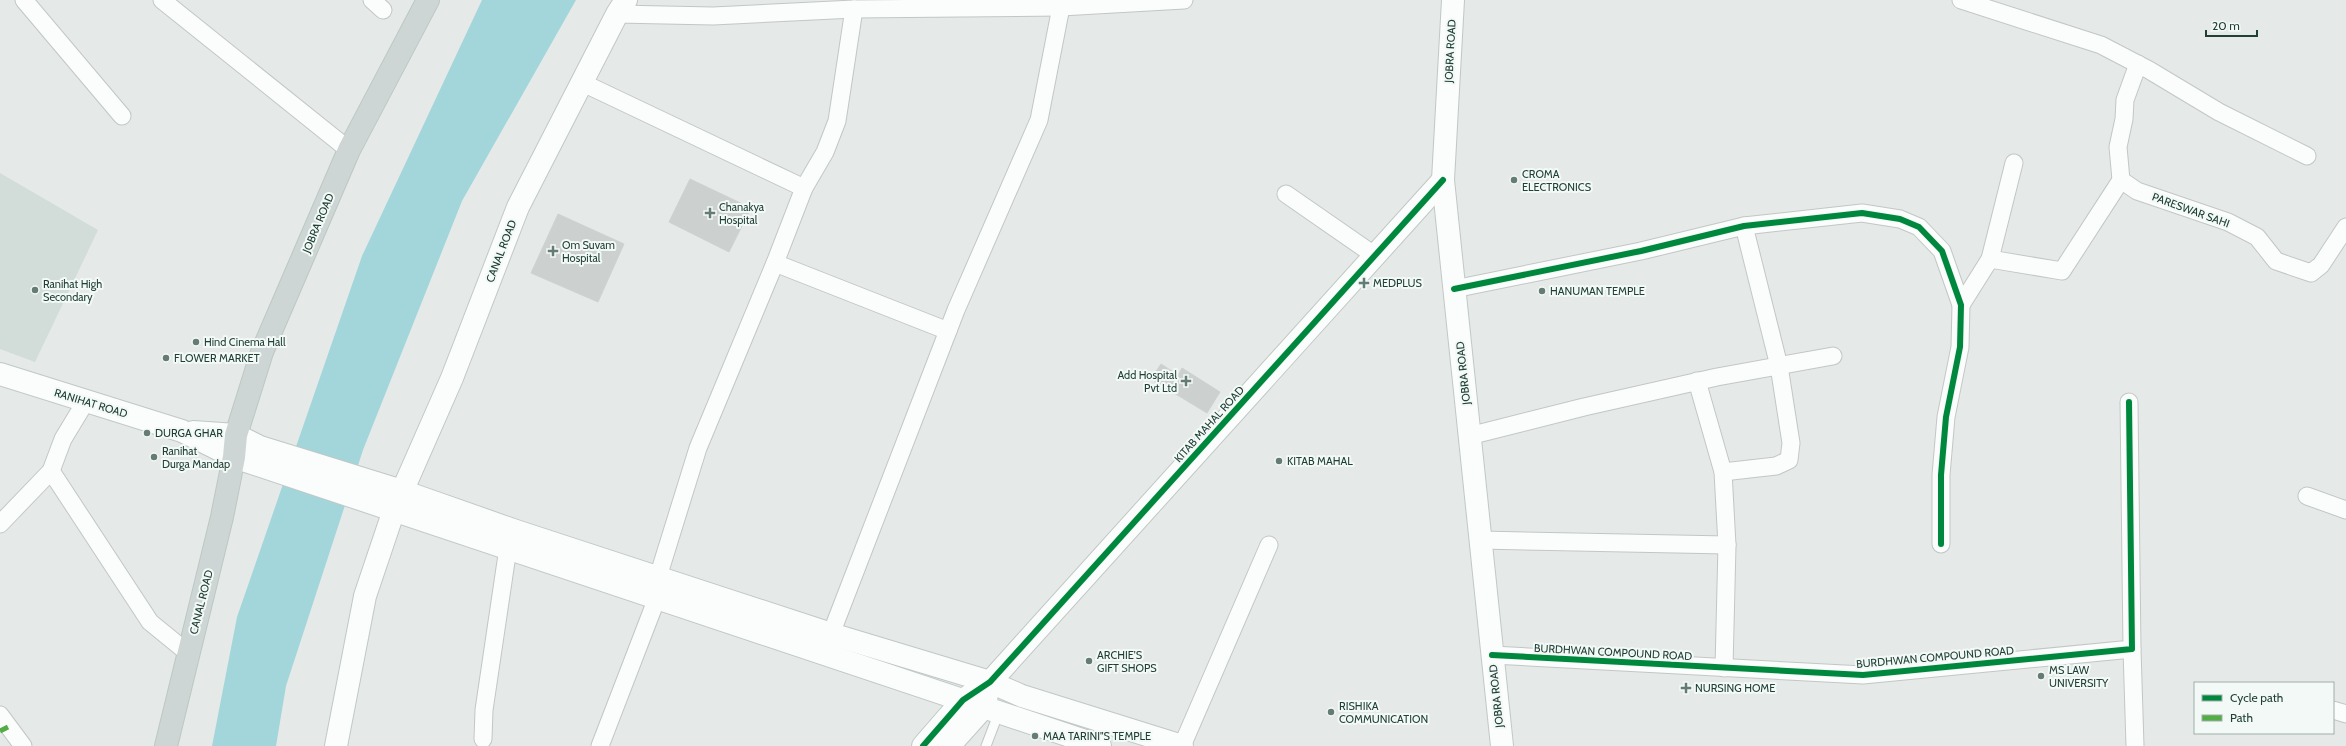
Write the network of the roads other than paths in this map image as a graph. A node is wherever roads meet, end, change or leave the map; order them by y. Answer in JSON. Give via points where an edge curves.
{"nodes":[{"id":1,"x":24,"y":0,"type":"edge"},
{"id":2,"x":162,"y":0,"type":"edge"},
{"id":3,"x":428,"y":0,"type":"edge"},
{"id":4,"x":1184,"y":0,"type":"edge"},
{"id":5,"x":1453,"y":0,"type":"edge"},
{"id":6,"x":1961,"y":0,"type":"edge"},
{"id":7,"x":621,"y":7,"type":"edge"},
{"id":8,"x":1061,"y":7,"type":"junction"},
{"id":9,"x":854,"y":9,"type":"junction"},
{"id":10,"x":2138,"y":64,"type":"junction"},
{"id":11,"x":583,"y":83,"type":"junction"},
{"id":12,"x":122,"y":116,"type":"dead end"},
{"id":13,"x":349,"y":150,"type":"junction"},
{"id":14,"x":2307,"y":156,"type":"dead end"},
{"id":15,"x":2014,"y":162,"type":"dead end"},
{"id":16,"x":1443,"y":180,"type":"junction"},
{"id":17,"x":2121,"y":180,"type":"junction"},
{"id":18,"x":804,"y":188,"type":"junction"},
{"id":19,"x":1286,"y":194,"type":"dead end"},
{"id":20,"x":1744,"y":226,"type":"junction"},
{"id":21,"x":2346,"y":227,"type":"edge"},
{"id":22,"x":1374,"y":255,"type":"junction"},
{"id":23,"x":1990,"y":260,"type":"junction"},
{"id":24,"x":776,"y":263,"type":"junction"},
{"id":25,"x":1454,"y":289,"type":"junction"},
{"id":26,"x":1961,"y":305,"type":"junction"},
{"id":27,"x":948,"y":331,"type":"junction"},
{"id":28,"x":1833,"y":356,"type":"dead end"},
{"id":29,"x":1779,"y":366,"type":"junction"},
{"id":30,"x":0,"y":374,"type":"edge"},
{"id":31,"x":1697,"y":381,"type":"junction"},
{"id":32,"x":86,"y":401,"type":"junction"},
{"id":33,"x":2129,"y":402,"type":"dead end"},
{"id":34,"x":182,"y":431,"type":"junction"},
{"id":35,"x":236,"y":435,"type":"junction"},
{"id":36,"x":1469,"y":436,"type":"junction"},
{"id":37,"x":257,"y":455,"type":"junction"},
{"id":38,"x":234,"y":457,"type":"junction"},
{"id":39,"x":51,"y":471,"type":"junction"},
{"id":40,"x":1723,"y":472,"type":"junction"},
{"id":41,"x":2307,"y":496,"type":"dead end"},
{"id":42,"x":392,"y":499,"type":"junction"},
{"id":43,"x":2346,"y":510,"type":"edge"},
{"id":44,"x":0,"y":524,"type":"edge"},
{"id":45,"x":1480,"y":540,"type":"junction"},
{"id":46,"x":1727,"y":544,"type":"junction"},
{"id":47,"x":1941,"y":544,"type":"dead end"},
{"id":48,"x":1269,"y":545,"type":"dead end"},
{"id":49,"x":508,"y":548,"type":"junction"},
{"id":50,"x":657,"y":587,"type":"junction"},
{"id":51,"x":831,"y":634,"type":"junction"},
{"id":52,"x":2132,"y":649,"type":"junction"},
{"id":53,"x":188,"y":653,"type":"junction"},
{"id":54,"x":1492,"y":656,"type":"junction"},
{"id":55,"x":1724,"y":668,"type":"junction"},
{"id":56,"x":990,"y":682,"type":"junction"},
{"id":57,"x":963,"y":700,"type":"junction"},
{"id":58,"x":992,"y":709,"type":"junction"},
{"id":59,"x":2334,"y":710,"type":"edge"},
{"id":60,"x":2346,"y":714,"type":"edge"},
{"id":61,"x":3,"y":724,"type":"edge"},
{"id":62,"x":483,"y":740,"type":"dead end"},
{"id":63,"x":23,"y":746,"type":"edge"},
{"id":64,"x":166,"y":746,"type":"edge"},
{"id":65,"x":336,"y":746,"type":"edge"},
{"id":66,"x":600,"y":746,"type":"edge"},
{"id":67,"x":923,"y":746,"type":"edge"},
{"id":68,"x":948,"y":746,"type":"edge"},
{"id":69,"x":986,"y":746,"type":"edge"},
{"id":70,"x":1100,"y":746,"type":"edge"},
{"id":71,"x":1182,"y":746,"type":"edge"},
{"id":72,"x":1502,"y":746,"type":"edge"},
{"id":73,"x":2135,"y":746,"type":"edge"}],
"edges":[{"from":1,"to":12,"type":"street"},
{"from":2,"to":13,"type":"street"},
{"from":3,"to":13,"type":"main road","name":"JOBRA ROAD"},
{"from":4,"to":8,"type":"street"},
{"from":5,"to":16,"type":"main road","name":"JOBRA ROAD"},
{"from":6,"to":10,"type":"street","via":[[2101,45]]},
{"from":7,"to":9,"type":"street","via":[[713,16]]},
{"from":7,"to":11,"type":"main road","name":"CANAL ROAD"},
{"from":8,"to":9,"type":"street"},
{"from":8,"to":27,"type":"street","via":[[1039,120]]},
{"from":9,"to":18,"type":"street","via":[[838,121],[825,152]]},
{"from":10,"to":14,"type":"street","via":[[2219,112]]},
{"from":10,"to":17,"type":"street","via":[[2125,100],[2118,147]]},
{"from":11,"to":18,"type":"street"},
{"from":11,"to":42,"type":"main road","name":"CANAL ROAD","via":[[518,207],[452,378]]},
{"from":13,"to":35,"type":"main road","name":"JOBRA ROAD","via":[[262,352]]},
{"from":15,"to":23,"type":"street"},
{"from":16,"to":22,"type":"main road","name":"KITAB MAHAL ROAD"},
{"from":16,"to":25,"type":"main road","name":"JOBRA ROAD"},
{"from":17,"to":21,"type":"street","name":"PARESWAR SAHI","via":[[2137,191],[2228,222],[2257,237],[2276,261],[2311,273],[2320,265]]},
{"from":17,"to":23,"type":"street","via":[[2062,271]]},
{"from":18,"to":24,"type":"street"},
{"from":19,"to":22,"type":"street"},
{"from":20,"to":25,"type":"street","via":[[1641,251]]},
{"from":20,"to":26,"type":"street","via":[[1862,213],[1900,219],[1920,227],[1942,251]]},
{"from":20,"to":29,"type":"street"},
{"from":22,"to":56,"type":"main road","name":"KITAB MAHAL ROAD"},
{"from":23,"to":26,"type":"street"},
{"from":24,"to":27,"type":"street"},
{"from":24,"to":50,"type":"street","via":[[698,448]]},
{"from":25,"to":36,"type":"main road","name":"JOBRA ROAD"},
{"from":26,"to":47,"type":"street","via":[[1960,347],[1946,417],[1940,475]]},
{"from":27,"to":51,"type":"street"},
{"from":28,"to":29,"type":"street"},
{"from":29,"to":31,"type":"street"},
{"from":29,"to":40,"type":"street","via":[[1791,444],[1789,460],[1776,466]]},
{"from":30,"to":32,"type":"main road","name":"RANIHAT ROAD"},
{"from":31,"to":36,"type":"street"},
{"from":31,"to":40,"type":"street"},
{"from":32,"to":34,"type":"main road","name":"RANIHAT ROAD"},
{"from":32,"to":39,"type":"street","via":[[63,439]]},
{"from":33,"to":52,"type":"street"},
{"from":34,"to":35,"type":"main road"},
{"from":34,"to":38,"type":"main road"},
{"from":35,"to":37,"type":"main road"},
{"from":35,"to":38,"type":"main road","name":"JOBRA ROAD"},
{"from":36,"to":45,"type":"main road","name":"JOBRA ROAD"},
{"from":37,"to":38,"type":"main road"},
{"from":37,"to":42,"type":"main road"},
{"from":38,"to":53,"type":"main road","name":"CANAL ROAD"},
{"from":39,"to":44,"type":"street"},
{"from":39,"to":53,"type":"street","via":[[150,622]]},
{"from":40,"to":46,"type":"street"},
{"from":41,"to":43,"type":"street"},
{"from":42,"to":49,"type":"main road"},
{"from":42,"to":50,"type":"main road"},
{"from":42,"to":65,"type":"main road","name":"CANAL ROAD","via":[[365,596]]},
{"from":45,"to":46,"type":"street"},
{"from":45,"to":54,"type":"main road","name":"JOBRA ROAD"},
{"from":46,"to":55,"type":"street"},
{"from":48,"to":71,"type":"street"},
{"from":49,"to":50,"type":"main road"},
{"from":49,"to":62,"type":"street","via":[[484,710]]},
{"from":50,"to":51,"type":"main road"},
{"from":50,"to":57,"type":"main road"},
{"from":50,"to":66,"type":"street"},
{"from":51,"to":56,"type":"main road"},
{"from":52,"to":55,"type":"street","name":"BURDHWAN COMPOUND ROAD","via":[[1863,675]]},
{"from":52,"to":73,"type":"street"},
{"from":53,"to":64,"type":"main road","name":"CANAL ROAD"},
{"from":54,"to":55,"type":"street","name":"BURDHWAN COMPOUND ROAD"},
{"from":54,"to":72,"type":"main road","name":"JOBRA ROAD"},
{"from":56,"to":57,"type":"main road","name":"KITAB MAHAL ROAD"},
{"from":56,"to":58,"type":"main road"},
{"from":56,"to":71,"type":"main road","via":[[1022,696]]},
{"from":57,"to":58,"type":"main road"},
{"from":57,"to":67,"type":"main road","name":"KITAB MAHAL ROAD"},
{"from":58,"to":68,"type":"main road"},
{"from":58,"to":69,"type":"lane"},
{"from":58,"to":70,"type":"main road"},
{"from":59,"to":60,"type":"street"},
{"from":61,"to":63,"type":"street"}]}
